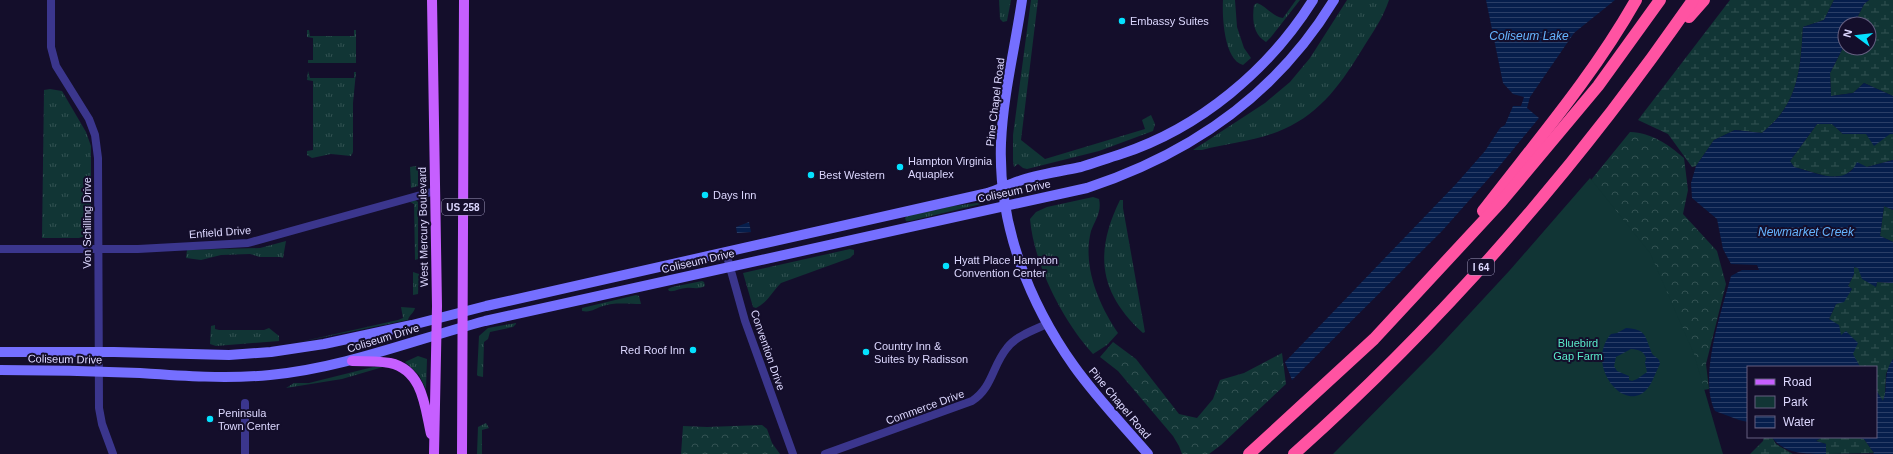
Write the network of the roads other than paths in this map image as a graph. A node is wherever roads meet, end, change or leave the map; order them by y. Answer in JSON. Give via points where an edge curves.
{"nodes":[{"id":1,"x":51,"y":0,"type":"edge"},
{"id":2,"x":432,"y":0,"type":"edge"},
{"id":3,"x":464,"y":0,"type":"edge"},
{"id":4,"x":1022,"y":0,"type":"edge"},
{"id":5,"x":1313,"y":0,"type":"edge"},
{"id":6,"x":1334,"y":0,"type":"edge"},
{"id":7,"x":1636,"y":0,"type":"edge"},
{"id":8,"x":1660,"y":0,"type":"edge"},
{"id":9,"x":1693,"y":0,"type":"edge"},
{"id":10,"x":1704,"y":0,"type":"edge"},
{"id":11,"x":1648,"y":62,"type":"junction"},
{"id":12,"x":1004,"y":187,"type":"junction"},
{"id":13,"x":435,"y":191,"type":"junction"},
{"id":14,"x":1006,"y":205,"type":"junction"},
{"id":15,"x":0,"y":249,"type":"edge"},
{"id":16,"x":99,"y":249,"type":"junction"},
{"id":17,"x":726,"y":253,"type":"junction"},
{"id":18,"x":729,"y":266,"type":"junction"},
{"id":19,"x":1428,"y":282,"type":"junction"},
{"id":20,"x":464,"y":312,"type":"junction"},
{"id":21,"x":436,"y":319,"type":"junction"},
{"id":22,"x":1047,"y":324,"type":"junction"},
{"id":23,"x":464,"y":327,"type":"junction"},
{"id":24,"x":436,"y":335,"type":"junction"},
{"id":25,"x":0,"y":352,"type":"edge"},
{"id":26,"x":99,"y":352,"type":"junction"},
{"id":27,"x":352,"y":361,"type":"junction"},
{"id":28,"x":0,"y":370,"type":"edge"},
{"id":29,"x":98,"y":372,"type":"junction"},
{"id":30,"x":245,"y":403,"type":"dead end"},
{"id":31,"x":434,"y":452,"type":"edge"},
{"id":32,"x":113,"y":454,"type":"edge"},
{"id":33,"x":245,"y":454,"type":"edge"},
{"id":34,"x":462,"y":454,"type":"edge"},
{"id":35,"x":793,"y":454,"type":"edge"},
{"id":36,"x":825,"y":454,"type":"edge"},
{"id":37,"x":1148,"y":454,"type":"edge"},
{"id":38,"x":1249,"y":454,"type":"edge"},
{"id":39,"x":1294,"y":454,"type":"edge"}],
"edges":[{"from":1,"to":16,"type":"street","name":"Von Schilling Drive","via":[[51,47],[56,66],[89,119],[94,135],[98,165]]},
{"from":2,"to":13,"type":"main road","name":"West Mercury Boulevard","number":"US 258"},
{"from":3,"to":20,"type":"main road","number":"US 258"},
{"from":4,"to":12,"type":"street","name":"Pine Chapel Road","via":[[1002,132]]},
{"from":5,"to":12,"type":"street","name":"Coliseum Drive","via":[[1279,46],[1254,72],[1224,99],[1187,124],[1149,144],[1122,154],[1024,179]]},
{"from":6,"to":14,"type":"street","name":"Coliseum Drive","via":[[1314,30],[1284,66],[1243,105],[1192,141],[1156,161],[1114,179],[1087,188]]},
{"from":7,"to":19,"type":"highway","via":[[1584,81]]},
{"from":8,"to":19,"type":"highway","number":"I 64","via":[[1598,86],[1501,202]]},
{"from":9,"to":11,"type":"highway","number":"I 64"},
{"from":10,"to":11,"type":"highway"},
{"from":11,"to":39,"type":"highway","number":"I 64","via":[[1560,175],[1476,273],[1373,380]]},
{"from":12,"to":14,"type":"street","name":"Pine Chapel Road"},
{"from":12,"to":17,"type":"street","name":"Coliseum Drive","via":[[988,194]]},
{"from":13,"to":16,"type":"street","name":"Enfield Drive","via":[[248,243]]},
{"from":13,"to":21,"type":"main road","name":"West Mercury Boulevard","number":"US 258"},
{"from":14,"to":18,"type":"street","name":"Coliseum Drive"},
{"from":14,"to":22,"type":"street","name":"Pine Chapel Road","via":[[1019,261],[1034,300]]},
{"from":15,"to":16,"type":"street","name":"Enfield Drive"},
{"from":16,"to":26,"type":"street","name":"Von Schilling Drive"},
{"from":17,"to":18,"type":"street","name":"Convention Drive"},
{"from":17,"to":20,"type":"street","name":"Coliseum Drive"},
{"from":18,"to":23,"type":"street","name":"Coliseum Drive"},
{"from":18,"to":35,"type":"street","name":"Convention Drive","via":[[745,320]]},
{"from":19,"to":38,"type":"highway","number":"I 64","via":[[1374,339]]},
{"from":20,"to":21,"type":"street","name":"Coliseum Drive"},
{"from":20,"to":23,"type":"main road","number":"US 258"},
{"from":21,"to":24,"type":"main road","name":"West Mercury Boulevard","number":"US 258"},
{"from":21,"to":26,"type":"street","name":"Coliseum Drive","via":[[324,344],[271,352],[229,355]]},
{"from":22,"to":36,"type":"street","name":"Commerce Drive","via":[[1010,344],[986,388],[972,401]]},
{"from":22,"to":37,"type":"street","name":"Pine Chapel Road","via":[[1074,367]]},
{"from":23,"to":24,"type":"street","name":"Coliseum Drive"},
{"from":23,"to":34,"type":"main road","number":"US 258"},
{"from":24,"to":27,"type":"street","name":"Coliseum Drive"},
{"from":24,"to":31,"type":"main road","name":"West Mercury Boulevard","number":"US 258"},
{"from":25,"to":26,"type":"street","name":"Coliseum Drive"},
{"from":26,"to":29,"type":"street","name":"Von Schilling Drive"},
{"from":27,"to":29,"type":"street","name":"Coliseum Drive","via":[[300,371],[245,377]]},
{"from":27,"to":31,"type":"main road","via":[[392,363],[412,376],[423,396]]},
{"from":28,"to":29,"type":"street","name":"Coliseum Drive"},
{"from":29,"to":32,"type":"street","name":"Von Schilling Drive","via":[[100,417]]},
{"from":30,"to":33,"type":"street"}]}
